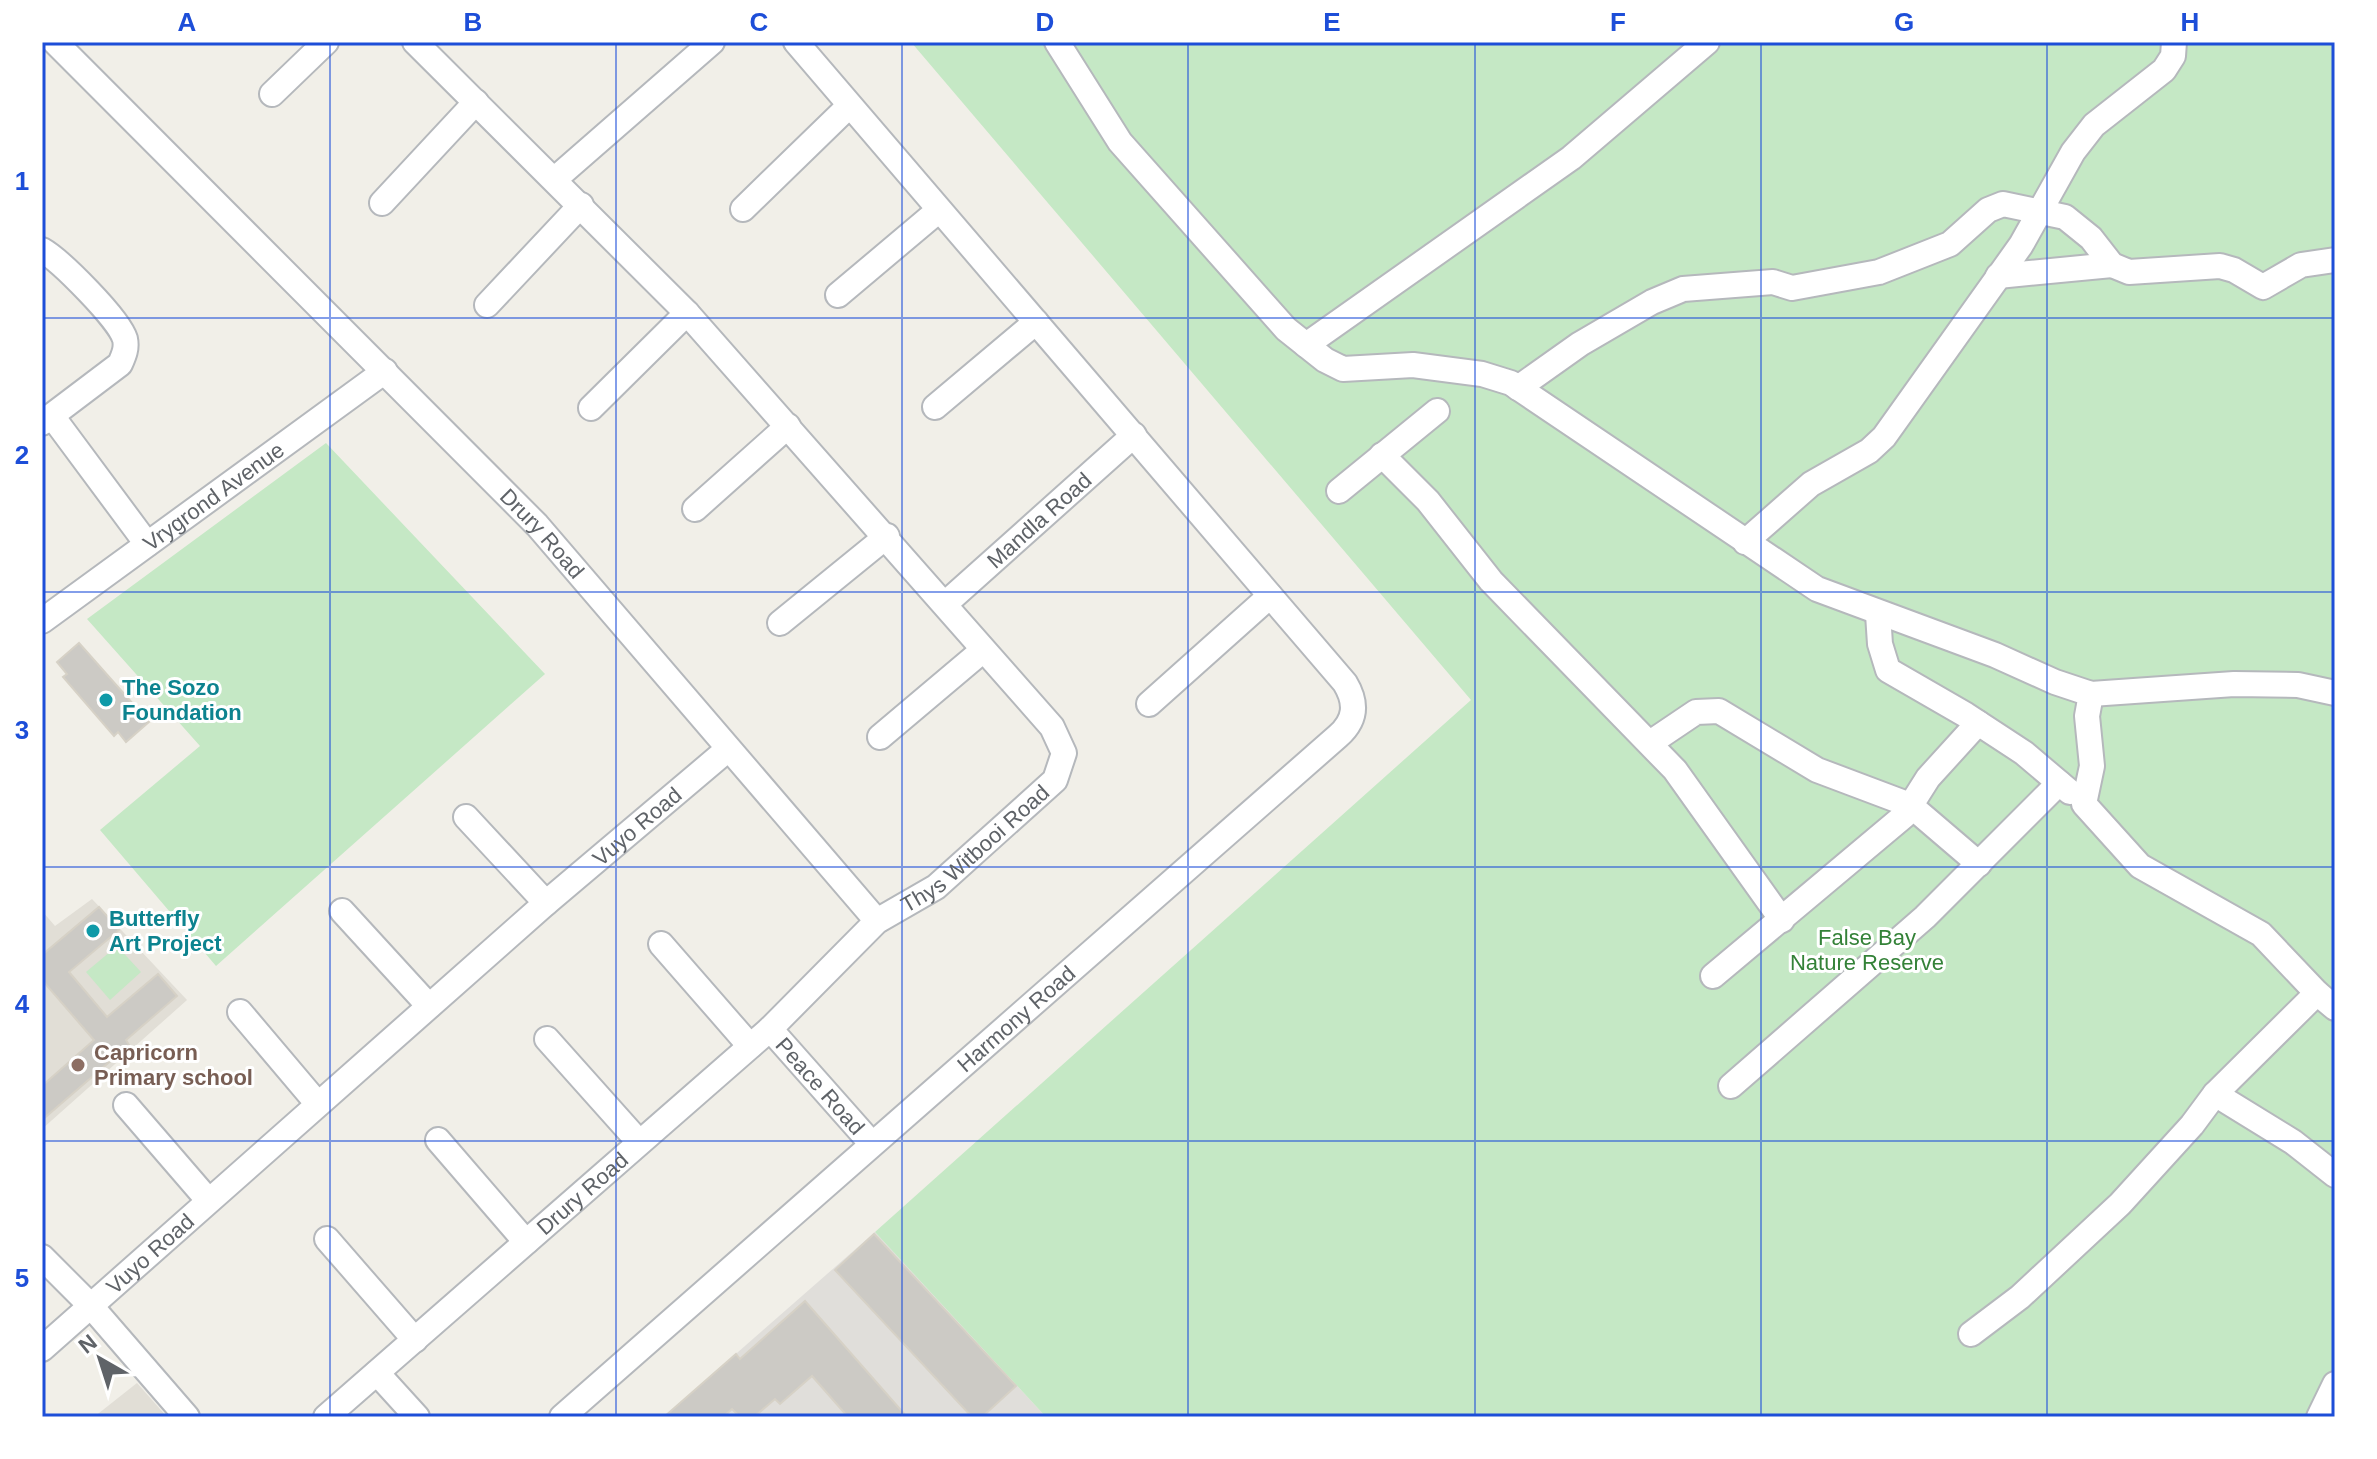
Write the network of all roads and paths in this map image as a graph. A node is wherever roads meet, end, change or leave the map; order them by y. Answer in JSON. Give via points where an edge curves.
{"nodes":[{"id":1,"x":48,"y":42,"type":"edge"},
{"id":2,"x":55,"y":42,"type":"edge"},
{"id":3,"x":326,"y":42,"type":"edge"},
{"id":4,"x":415,"y":42,"type":"edge"},
{"id":5,"x":712,"y":42,"type":"edge"},
{"id":6,"x":796,"y":42,"type":"edge"},
{"id":7,"x":1057,"y":42,"type":"edge"},
{"id":8,"x":1707,"y":42,"type":"edge"},
{"id":9,"x":2174,"y":42,"type":"edge"},
{"id":10,"x":42,"y":45,"type":"edge"},
{"id":11,"x":272,"y":94,"type":"dead end"},
{"id":12,"x":476,"y":102,"type":"junction"},
{"id":13,"x":849,"y":106,"type":"junction"},
{"id":14,"x":555,"y":179,"type":"junction"},
{"id":15,"x":382,"y":203,"type":"dead end"},
{"id":16,"x":581,"y":205,"type":"junction"},
{"id":17,"x":743,"y":209,"type":"dead end"},
{"id":18,"x":939,"y":210,"type":"junction"},
{"id":19,"x":2042,"y":210,"type":"junction"},
{"id":20,"x":42,"y":250,"type":"edge"},
{"id":21,"x":2335,"y":260,"type":"edge"},
{"id":22,"x":2112,"y":265,"type":"junction"},
{"id":23,"x":1998,"y":276,"type":"junction"},
{"id":24,"x":838,"y":295,"type":"dead end"},
{"id":25,"x":487,"y":305,"type":"dead end"},
{"id":26,"x":687,"y":313,"type":"junction"},
{"id":27,"x":1036,"y":322,"type":"junction"},
{"id":28,"x":1306,"y":345,"type":"junction"},
{"id":29,"x":385,"y":371,"type":"junction"},
{"id":30,"x":1518,"y":388,"type":"junction"},
{"id":31,"x":935,"y":407,"type":"dead end"},
{"id":32,"x":591,"y":408,"type":"dead end"},
{"id":33,"x":1437,"y":411,"type":"dead end"},
{"id":34,"x":47,"y":420,"type":"edge"},
{"id":35,"x":788,"y":426,"type":"junction"},
{"id":36,"x":1134,"y":435,"type":"junction"},
{"id":37,"x":1382,"y":455,"type":"junction"},
{"id":38,"x":1339,"y":491,"type":"dead end"},
{"id":39,"x":695,"y":509,"type":"dead end"},
{"id":40,"x":887,"y":536,"type":"junction"},
{"id":41,"x":1745,"y":542,"type":"junction"},
{"id":42,"x":147,"y":544,"type":"junction"},
{"id":43,"x":1270,"y":596,"type":"junction"},
{"id":44,"x":945,"y":604,"type":"junction"},
{"id":45,"x":1878,"y":614,"type":"junction"},
{"id":46,"x":42,"y":621,"type":"edge"},
{"id":47,"x":780,"y":623,"type":"dead end"},
{"id":48,"x":982,"y":651,"type":"junction"},
{"id":49,"x":2335,"y":693,"type":"edge"},
{"id":50,"x":2091,"y":694,"type":"junction"},
{"id":51,"x":1149,"y":704,"type":"dead end"},
{"id":52,"x":1978,"y":723,"type":"junction"},
{"id":53,"x":880,"y":737,"type":"dead end"},
{"id":54,"x":1650,"y":743,"type":"junction"},
{"id":55,"x":727,"y":750,"type":"junction"},
{"id":56,"x":2059,"y":783,"type":"junction"},
{"id":57,"x":2084,"y":804,"type":"junction"},
{"id":58,"x":1910,"y":805,"type":"junction"},
{"id":59,"x":466,"y":817,"type":"dead end"},
{"id":60,"x":1979,"y":864,"type":"junction"},
{"id":61,"x":546,"y":903,"type":"junction"},
{"id":62,"x":342,"y":911,"type":"dead end"},
{"id":63,"x":1782,"y":920,"type":"junction"},
{"id":64,"x":877,"y":921,"type":"junction"},
{"id":65,"x":661,"y":944,"type":"dead end"},
{"id":66,"x":1713,"y":976,"type":"dead end"},
{"id":67,"x":2326,"y":1000,"type":"edge"},
{"id":68,"x":429,"y":1006,"type":"junction"},
{"id":69,"x":240,"y":1012,"type":"dead end"},
{"id":70,"x":770,"y":1029,"type":"junction"},
{"id":71,"x":547,"y":1039,"type":"dead end"},
{"id":72,"x":750,"y":1046,"type":"junction"},
{"id":73,"x":1731,"y":1086,"type":"dead end"},
{"id":74,"x":2215,"y":1094,"type":"junction"},
{"id":75,"x":317,"y":1103,"type":"junction"},
{"id":76,"x":126,"y":1105,"type":"dead end"},
{"id":77,"x":438,"y":1140,"type":"dead end"},
{"id":78,"x":639,"y":1142,"type":"junction"},
{"id":79,"x":871,"y":1143,"type":"junction"},
{"id":80,"x":2335,"y":1175,"type":"edge"},
{"id":81,"x":208,"y":1200,"type":"junction"},
{"id":82,"x":327,"y":1239,"type":"dead end"},
{"id":83,"x":526,"y":1242,"type":"junction"},
{"id":84,"x":42,"y":1257,"type":"edge"},
{"id":85,"x":90,"y":1305,"type":"junction"},
{"id":86,"x":1971,"y":1334,"type":"dead end"},
{"id":87,"x":415,"y":1340,"type":"junction"},
{"id":88,"x":42,"y":1349,"type":"edge"},
{"id":89,"x":377,"y":1373,"type":"junction"},
{"id":90,"x":2335,"y":1384,"type":"edge"},
{"id":91,"x":187,"y":1417,"type":"edge"},
{"id":92,"x":326,"y":1417,"type":"edge"},
{"id":93,"x":417,"y":1417,"type":"edge"},
{"id":94,"x":562,"y":1417,"type":"edge"},
{"id":95,"x":2319,"y":1417,"type":"edge"}],
"edges":[{"from":1,"to":10,"type":"street"},
{"from":2,"to":29,"type":"street","name":"Drury Road"},
{"from":3,"to":11,"type":"street"},
{"from":4,"to":12,"type":"street","name":"Thys Witbooi Road"},
{"from":5,"to":14,"type":"street"},
{"from":6,"to":13,"type":"street","name":"Harmony Road"},
{"from":7,"to":28,"type":"street","via":[[1120,142]]},
{"from":8,"to":28,"type":"street","via":[[1571,158]]},
{"from":9,"to":19,"type":"street","via":[[2164,70],[2094,125]]},
{"from":12,"to":14,"type":"street","name":"Thys Witbooi Road"},
{"from":12,"to":15,"type":"street"},
{"from":13,"to":17,"type":"street"},
{"from":13,"to":18,"type":"street","name":"Harmony Road"},
{"from":14,"to":16,"type":"street","name":"Thys Witbooi Road"},
{"from":16,"to":25,"type":"street"},
{"from":16,"to":26,"type":"street","name":"Thys Witbooi Road"},
{"from":18,"to":24,"type":"street"},
{"from":18,"to":27,"type":"street","name":"Harmony Road"},
{"from":19,"to":22,"type":"street","via":[[2065,217]]},
{"from":19,"to":23,"type":"street"},
{"from":19,"to":30,"type":"street","via":[[2003,204],[1988,210],[1950,244],[1879,272],[1792,288],[1773,282],[1683,289],[1580,344]]},
{"from":20,"to":34,"type":"street","via":[[107,313],[125,338],[126,350],[120,364]]},
{"from":21,"to":22,"type":"street","via":[[2301,265],[2263,287],[2220,266],[2129,272]]},
{"from":22,"to":23,"type":"street"},
{"from":23,"to":41,"type":"street","via":[[1884,437],[1811,484]]},
{"from":26,"to":32,"type":"street"},
{"from":26,"to":35,"type":"street","name":"Thys Witbooi Road"},
{"from":27,"to":31,"type":"street"},
{"from":27,"to":36,"type":"street","name":"Harmony Road"},
{"from":28,"to":30,"type":"street","via":[[1343,369],[1413,365],[1482,374]]},
{"from":29,"to":42,"type":"street","name":"Vrygrond Avenue"},
{"from":29,"to":55,"type":"street","name":"Drury Road","via":[[537,525]]},
{"from":30,"to":41,"type":"street"},
{"from":33,"to":37,"type":"street"},
{"from":34,"to":42,"type":"street"},
{"from":35,"to":39,"type":"street"},
{"from":35,"to":40,"type":"street","name":"Thys Witbooi Road"},
{"from":36,"to":43,"type":"street","name":"Harmony Road"},
{"from":36,"to":44,"type":"street","name":"Mandla Road"},
{"from":37,"to":38,"type":"street"},
{"from":37,"to":54,"type":"street","via":[[1428,501],[1491,581]]},
{"from":40,"to":44,"type":"street","name":"Thys Witbooi Road"},
{"from":40,"to":47,"type":"street"},
{"from":41,"to":45,"type":"street","via":[[1817,589]]},
{"from":42,"to":46,"type":"street","name":"Vrygrond Avenue"},
{"from":43,"to":51,"type":"street"},
{"from":43,"to":79,"type":"street","name":"Harmony Road","via":[[1353,696],[1346,729]]},
{"from":44,"to":48,"type":"street","name":"Thys Witbooi Road"},
{"from":45,"to":50,"type":"street"},
{"from":45,"to":52,"type":"street","via":[[1888,670]]},
{"from":48,"to":53,"type":"street"},
{"from":48,"to":64,"type":"street","name":"Thys Witbooi Road","via":[[1052,727],[1064,753],[1062,768],[936,887]]},
{"from":49,"to":50,"type":"street","via":[[2298,685],[2234,684]]},
{"from":50,"to":57,"type":"street","via":[[2087,716],[2092,766]]},
{"from":52,"to":56,"type":"street"},
{"from":52,"to":58,"type":"street"},
{"from":54,"to":58,"type":"street","via":[[1696,712],[1719,711],[1817,770]]},
{"from":54,"to":63,"type":"street"},
{"from":55,"to":61,"type":"street","name":"Vuyo Road"},
{"from":55,"to":64,"type":"street","name":"Drury Road"},
{"from":56,"to":57,"type":"street"},
{"from":56,"to":60,"type":"street"},
{"from":57,"to":67,"type":"street","via":[[2140,866],[2261,934]]},
{"from":58,"to":60,"type":"street"},
{"from":58,"to":63,"type":"street","via":[[1863,853]]},
{"from":59,"to":61,"type":"street"},
{"from":60,"to":73,"type":"street"},
{"from":61,"to":68,"type":"street","name":"Vuyo Road"},
{"from":62,"to":68,"type":"street"},
{"from":63,"to":66,"type":"street"},
{"from":64,"to":70,"type":"street","name":"Drury Road"},
{"from":65,"to":72,"type":"street"},
{"from":67,"to":74,"type":"street"},
{"from":68,"to":75,"type":"street","name":"Vuyo Road"},
{"from":69,"to":75,"type":"street"},
{"from":70,"to":72,"type":"street","name":"Drury Road"},
{"from":70,"to":79,"type":"street","name":"Peace Road"},
{"from":71,"to":78,"type":"street","name":"Drury Road"},
{"from":72,"to":78,"type":"street","name":"Drury Road"},
{"from":74,"to":80,"type":"street"},
{"from":74,"to":86,"type":"street","via":[[2120,1204],[2020,1297]]},
{"from":75,"to":81,"type":"street","name":"Vuyo Road"},
{"from":76,"to":81,"type":"street","name":"Vuyo Road"},
{"from":77,"to":83,"type":"street","name":"Drury Road"},
{"from":78,"to":83,"type":"street","name":"Drury Road"},
{"from":79,"to":94,"type":"street","name":"Harmony Road"},
{"from":81,"to":85,"type":"street","name":"Vuyo Road"},
{"from":82,"to":87,"type":"street"},
{"from":83,"to":87,"type":"street","name":"Drury Road"},
{"from":84,"to":85,"type":"street"},
{"from":85,"to":88,"type":"street","name":"Vuyo Road"},
{"from":85,"to":91,"type":"street"},
{"from":87,"to":89,"type":"street","name":"Drury Road"},
{"from":89,"to":92,"type":"street","name":"Drury Road"},
{"from":89,"to":93,"type":"street"},
{"from":90,"to":95,"type":"street"}]}
